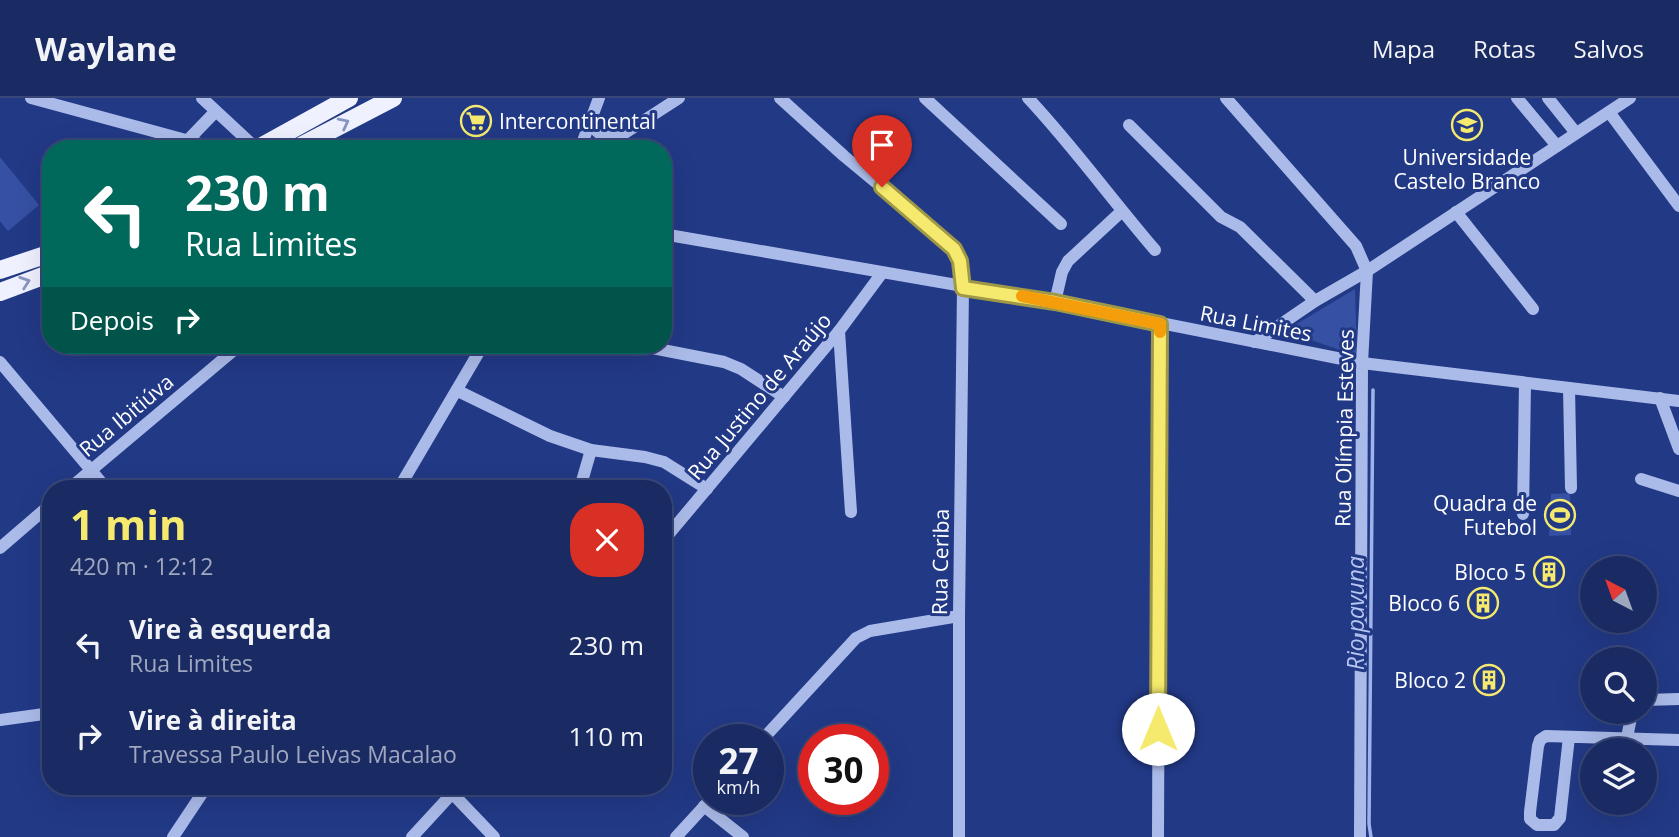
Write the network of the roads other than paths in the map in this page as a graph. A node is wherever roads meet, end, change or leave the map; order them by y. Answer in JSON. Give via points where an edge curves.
{"nodes":[{"id":1,"x":32,"y":98,"type":"edge"},
{"id":2,"x":202,"y":98,"type":"edge"},
{"id":3,"x":349,"y":98,"type":"edge"},
{"id":4,"x":393,"y":98,"type":"edge"},
{"id":5,"x":599,"y":98,"type":"edge"},
{"id":6,"x":679,"y":98,"type":"edge"},
{"id":7,"x":780,"y":98,"type":"edge"},
{"id":8,"x":925,"y":98,"type":"edge"},
{"id":9,"x":1028,"y":98,"type":"edge"},
{"id":10,"x":1226,"y":98,"type":"edge"},
{"id":11,"x":1517,"y":98,"type":"edge"},
{"id":12,"x":1548,"y":98,"type":"edge"},
{"id":13,"x":1630,"y":98,"type":"edge"},
{"id":14,"x":215,"y":112,"type":"junction"},
{"id":15,"x":1609,"y":112,"type":"junction"},
{"id":16,"x":592,"y":119,"type":"junction"},
{"id":17,"x":1129,"y":125,"type":"dead end"},
{"id":18,"x":1576,"y":133,"type":"junction"},
{"id":19,"x":619,"y":136,"type":"junction"},
{"id":20,"x":189,"y":139,"type":"junction"},
{"id":21,"x":192,"y":140,"type":"edge"},
{"id":22,"x":247,"y":140,"type":"edge"},
{"id":23,"x":273,"y":140,"type":"edge"},
{"id":24,"x":312,"y":140,"type":"edge"},
{"id":25,"x":584,"y":140,"type":"edge"},
{"id":26,"x":613,"y":140,"type":"edge"},
{"id":27,"x":1553,"y":148,"type":"junction"},
{"id":28,"x":1679,"y":206,"type":"edge"},
{"id":29,"x":1122,"y":211,"type":"junction"},
{"id":30,"x":1455,"y":212,"type":"junction"},
{"id":31,"x":1061,"y":224,"type":"dead end"},
{"id":32,"x":672,"y":236,"type":"edge"},
{"id":33,"x":1155,"y":250,"type":"dead end"},
{"id":34,"x":42,"y":256,"type":"edge"},
{"id":35,"x":0,"y":270,"type":"edge"},
{"id":36,"x":1367,"y":271,"type":"junction"},
{"id":37,"x":882,"y":273,"type":"junction"},
{"id":38,"x":42,"y":276,"type":"edge"},
{"id":39,"x":963,"y":288,"type":"junction"},
{"id":40,"x":0,"y":292,"type":"edge"},
{"id":41,"x":1315,"y":301,"type":"junction"},
{"id":42,"x":1055,"y":302,"type":"junction"},
{"id":43,"x":1533,"y":309,"type":"dead end"},
{"id":44,"x":1160,"y":324,"type":"junction"},
{"id":45,"x":839,"y":331,"type":"junction"},
{"id":46,"x":1255,"y":342,"type":"junction"},
{"id":47,"x":672,"y":352,"type":"edge"},
{"id":48,"x":229,"y":354,"type":"edge"},
{"id":49,"x":479,"y":354,"type":"edge"},
{"id":50,"x":0,"y":362,"type":"edge"},
{"id":51,"x":1362,"y":363,"type":"junction"},
{"id":52,"x":1525,"y":383,"type":"junction"},
{"id":53,"x":1569,"y":388,"type":"junction"},
{"id":54,"x":458,"y":390,"type":"junction"},
{"id":55,"x":784,"y":397,"type":"junction"},
{"id":56,"x":1660,"y":398,"type":"junction"},
{"id":57,"x":1678,"y":401,"type":"edge"},
{"id":58,"x":1679,"y":449,"type":"edge"},
{"id":59,"x":591,"y":450,"type":"junction"},
{"id":60,"x":91,"y":470,"type":"junction"},
{"id":61,"x":1641,"y":479,"type":"dead end"},
{"id":62,"x":79,"y":480,"type":"edge"},
{"id":63,"x":100,"y":480,"type":"edge"},
{"id":64,"x":404,"y":480,"type":"edge"},
{"id":65,"x":582,"y":480,"type":"edge"},
{"id":66,"x":1571,"y":488,"type":"dead end"},
{"id":67,"x":707,"y":489,"type":"junction"},
{"id":68,"x":1679,"y":491,"type":"edge"},
{"id":69,"x":42,"y":512,"type":"edge"},
{"id":70,"x":851,"y":512,"type":"dead end"},
{"id":71,"x":1522,"y":514,"type":"dead end"},
{"id":72,"x":672,"y":530,"type":"edge"},
{"id":73,"x":0,"y":548,"type":"edge"},
{"id":74,"x":959,"y":615,"type":"junction"},
{"id":75,"x":1679,"y":699,"type":"edge"},
{"id":76,"x":1657,"y":700,"type":"edge"},
{"id":77,"x":42,"y":714,"type":"edge"},
{"id":78,"x":0,"y":720,"type":"edge"},
{"id":79,"x":777,"y":724,"type":"edge"},
{"id":80,"x":1630,"y":724,"type":"edge"},
{"id":81,"x":1569,"y":737,"type":"junction"},
{"id":82,"x":1627,"y":738,"type":"joint"},
{"id":83,"x":1657,"y":739,"type":"edge"},
{"id":84,"x":1679,"y":740,"type":"edge"},
{"id":85,"x":201,"y":795,"type":"edge"},
{"id":86,"x":451,"y":795,"type":"edge"},
{"id":87,"x":460,"y":795,"type":"edge"},
{"id":88,"x":696,"y":815,"type":"edge"},
{"id":89,"x":720,"y":815,"type":"edge"},
{"id":90,"x":173,"y":837,"type":"edge"},
{"id":91,"x":412,"y":837,"type":"edge"},
{"id":92,"x":494,"y":837,"type":"edge"},
{"id":93,"x":676,"y":837,"type":"edge"},
{"id":94,"x":743,"y":837,"type":"edge"},
{"id":95,"x":959,"y":837,"type":"edge"},
{"id":96,"x":1158,"y":837,"type":"edge"},
{"id":97,"x":1360,"y":837,"type":"edge"}],
"edges":[{"from":1,"to":20,"type":"street"},
{"from":2,"to":14,"type":"street"},
{"from":3,"to":23,"type":"main road"},
{"from":24,"to":4,"type":"main road","one_way":true},
{"from":5,"to":16,"type":"street"},
{"from":6,"to":19,"type":"street"},
{"from":7,"to":39,"type":"street","name":"Rua Ceriba","via":[[954,249]]},
{"from":8,"to":31,"type":"street"},
{"from":9,"to":29,"type":"street"},
{"from":10,"to":36,"type":"street","via":[[1356,246]]},
{"from":11,"to":27,"type":"street"},
{"from":12,"to":18,"type":"street"},
{"from":13,"to":15,"type":"street"},
{"from":14,"to":20,"type":"street"},
{"from":14,"to":22,"type":"street"},
{"from":15,"to":18,"type":"street"},
{"from":15,"to":28,"type":"street"},
{"from":16,"to":19,"type":"street","via":[[598,134]]},
{"from":16,"to":25,"type":"street"},
{"from":17,"to":41,"type":"street","via":[[1221,217],[1240,227]]},
{"from":18,"to":27,"type":"street"},
{"from":19,"to":26,"type":"street"},
{"from":20,"to":21,"type":"street"},
{"from":27,"to":30,"type":"street"},
{"from":29,"to":33,"type":"street"},
{"from":29,"to":42,"type":"street","via":[[1068,261]]},
{"from":30,"to":36,"type":"street"},
{"from":30,"to":43,"type":"street"},
{"from":32,"to":37,"type":"street","name":"Rua Limites"},
{"from":34,"to":35,"type":"main road"},
{"from":36,"to":41,"type":"street"},
{"from":36,"to":51,"type":"street","name":"Rua Olímpia Esteves"},
{"from":37,"to":39,"type":"street","name":"Rua Limites"},
{"from":37,"to":45,"type":"street","name":"Rua Justino de Araújo"},
{"from":40,"to":38,"type":"main road","one_way":true},
{"from":39,"to":42,"type":"street","name":"Rua Limites"},
{"from":39,"to":74,"type":"street","name":"Rua Ceriba"},
{"from":41,"to":46,"type":"street"},
{"from":42,"to":44,"type":"street","name":"Rua Limites"},
{"from":44,"to":46,"type":"street","name":"Rua Limites"},
{"from":44,"to":96,"type":"street"},
{"from":45,"to":55,"type":"street","name":"Rua Justino de Araújo"},
{"from":45,"to":70,"type":"street"},
{"from":46,"to":51,"type":"street","name":"Rua Limites"},
{"from":47,"to":55,"type":"street","via":[[724,362]]},
{"from":48,"to":60,"type":"street","name":"Rua Ibitiúva"},
{"from":49,"to":54,"type":"street"},
{"from":50,"to":60,"type":"street"},
{"from":51,"to":52,"type":"street","name":"Rua Limites"},
{"from":51,"to":97,"type":"street","name":"Rua Olímpia Esteves"},
{"from":52,"to":53,"type":"street","name":"Rua Limites"},
{"from":52,"to":71,"type":"street"},
{"from":53,"to":56,"type":"street","name":"Rua Limites"},
{"from":53,"to":66,"type":"street"},
{"from":54,"to":59,"type":"street","via":[[537,431]]},
{"from":54,"to":64,"type":"street"},
{"from":55,"to":67,"type":"street","name":"Rua Justino de Araújo"},
{"from":56,"to":57,"type":"street","name":"Rua Limites"},
{"from":56,"to":58,"type":"street"},
{"from":59,"to":65,"type":"street"},
{"from":59,"to":67,"type":"street","via":[[664,462]]},
{"from":60,"to":62,"type":"street","name":"Rua Ibitiúva"},
{"from":60,"to":63,"type":"street"},
{"from":61,"to":68,"type":"street"},
{"from":67,"to":72,"type":"street","name":"Rua Justino de Araújo"},
{"from":69,"to":73,"type":"street"},
{"from":74,"to":79,"type":"street","via":[[870,631],[856,638]]},
{"from":74,"to":95,"type":"street","name":"Rua Ceriba"},
{"from":75,"to":76,"type":"street"},
{"from":77,"to":78,"type":"street"},
{"from":80,"to":82,"type":"street"},
{"from":81,"to":81,"type":"street","via":[[1540,740],[1530,812],[1537,825],[1554,825],[1560,818]]},
{"from":81,"to":82,"type":"street"},
{"from":83,"to":84,"type":"street"},
{"from":85,"to":90,"type":"street"},
{"from":86,"to":91,"type":"street"},
{"from":87,"to":92,"type":"street"},
{"from":88,"to":93,"type":"street"},
{"from":89,"to":94,"type":"street"}]}
